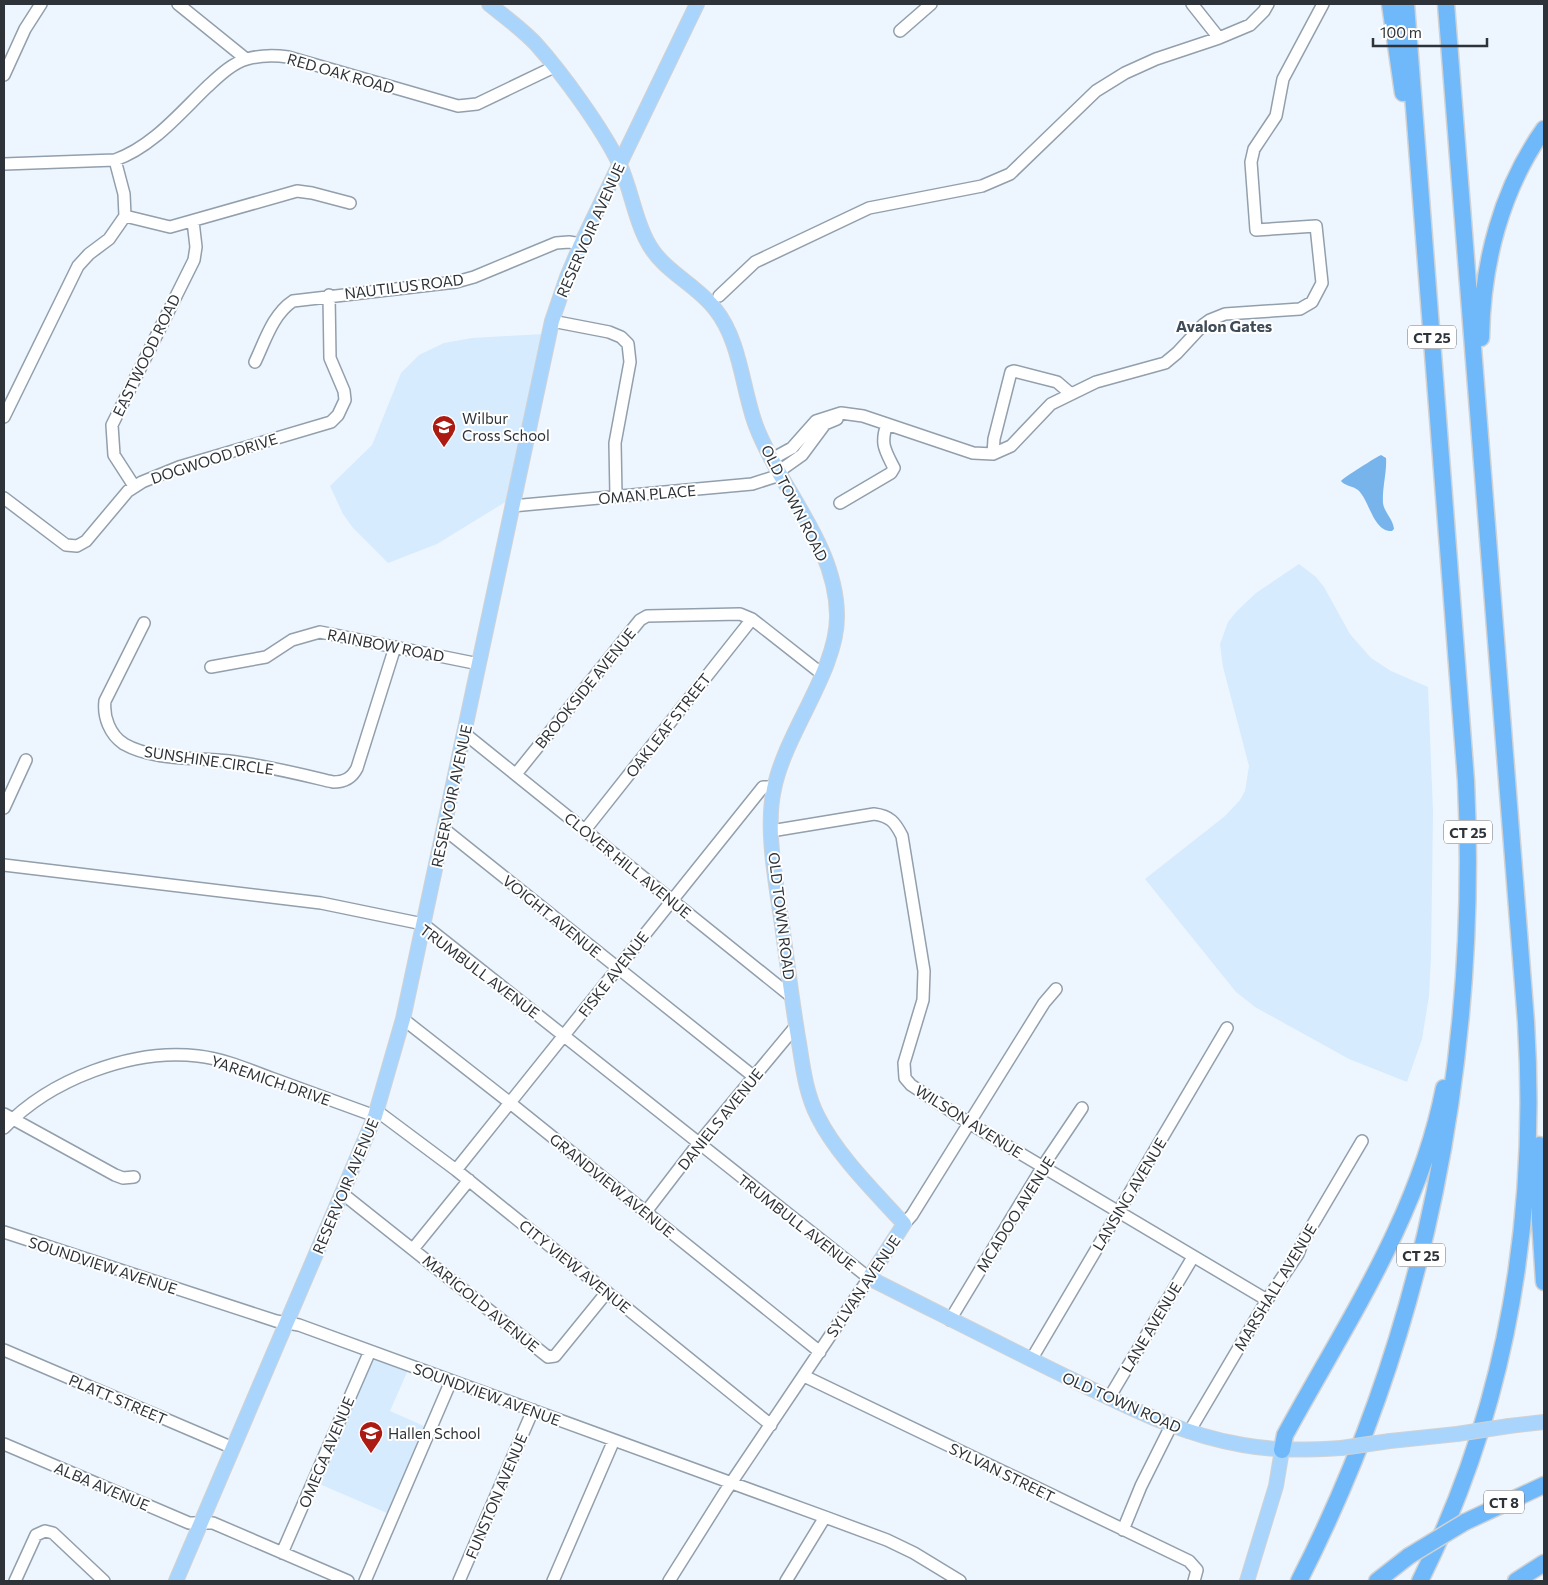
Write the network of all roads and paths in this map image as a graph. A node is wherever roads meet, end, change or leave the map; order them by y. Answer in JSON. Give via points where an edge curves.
{"nodes":[{"id":1,"x":41,"y":4,"type":"edge"},
{"id":2,"x":178,"y":4,"type":"edge"},
{"id":3,"x":489,"y":4,"type":"edge"},
{"id":4,"x":697,"y":4,"type":"edge"},
{"id":5,"x":931,"y":4,"type":"edge"},
{"id":6,"x":1192,"y":4,"type":"edge"},
{"id":7,"x":1268,"y":4,"type":"edge"},
{"id":8,"x":1324,"y":4,"type":"edge"},
{"id":9,"x":1390,"y":4,"type":"edge"},
{"id":10,"x":1406,"y":4,"type":"edge"},
{"id":11,"x":1446,"y":4,"type":"edge"},
{"id":12,"x":900,"y":30,"type":"dead end"},
{"id":13,"x":1219,"y":38,"type":"junction"},
{"id":14,"x":246,"y":59,"type":"junction"},
{"id":15,"x":554,"y":66,"type":"junction"},
{"id":16,"x":4,"y":75,"type":"edge"},
{"id":17,"x":1544,"y":129,"type":"edge"},
{"id":18,"x":115,"y":160,"type":"junction"},
{"id":19,"x":4,"y":164,"type":"edge"},
{"id":20,"x":619,"y":164,"type":"junction"},
{"id":21,"x":350,"y":203,"type":"dead end"},
{"id":22,"x":125,"y":216,"type":"junction"},
{"id":23,"x":193,"y":222,"type":"junction"},
{"id":24,"x":1425,"y":243,"type":"junction"},
{"id":25,"x":581,"y":244,"type":"junction"},
{"id":26,"x":328,"y":295,"type":"junction"},
{"id":27,"x":719,"y":296,"type":"dead end"},
{"id":28,"x":552,"y":321,"type":"junction"},
{"id":29,"x":255,"y":362,"type":"dead end"},
{"id":30,"x":1071,"y":394,"type":"junction"},
{"id":31,"x":4,"y":417,"type":"edge"},
{"id":32,"x":881,"y":422,"type":"junction"},
{"id":33,"x":1480,"y":443,"type":"junction"},
{"id":34,"x":993,"y":454,"type":"junction"},
{"id":35,"x":772,"y":459,"type":"junction"},
{"id":36,"x":779,"y":474,"type":"junction"},
{"id":37,"x":134,"y":486,"type":"junction"},
{"id":38,"x":616,"y":496,"type":"junction"},
{"id":39,"x":4,"y":498,"type":"edge"},
{"id":40,"x":840,"y":503,"type":"dead end"},
{"id":41,"x":512,"y":506,"type":"junction"},
{"id":42,"x":752,"y":619,"type":"junction"},
{"id":43,"x":144,"y":623,"type":"dead end"},
{"id":44,"x":395,"y":647,"type":"junction"},
{"id":45,"x":478,"y":664,"type":"junction"},
{"id":46,"x":211,"y":667,"type":"dead end"},
{"id":47,"x":822,"y":674,"type":"junction"},
{"id":48,"x":464,"y":733,"type":"junction"},
{"id":49,"x":26,"y":760,"type":"dead end"},
{"id":50,"x":516,"y":774,"type":"junction"},
{"id":51,"x":774,"y":787,"type":"junction"},
{"id":52,"x":4,"y":808,"type":"edge"},
{"id":53,"x":444,"y":829,"type":"junction"},
{"id":54,"x":585,"y":830,"type":"junction"},
{"id":55,"x":771,"y":830,"type":"junction"},
{"id":56,"x":4,"y":865,"type":"edge"},
{"id":57,"x":672,"y":900,"type":"junction"},
{"id":58,"x":1469,"y":910,"type":"junction"},
{"id":59,"x":423,"y":924,"type":"junction"},
{"id":60,"x":616,"y":968,"type":"junction"},
{"id":61,"x":1056,"y":989,"type":"dead end"},
{"id":62,"x":792,"y":997,"type":"junction"},
{"id":63,"x":1524,"y":997,"type":"junction"},
{"id":64,"x":403,"y":1020,"type":"junction"},
{"id":65,"x":796,"y":1026,"type":"junction"},
{"id":66,"x":1227,"y":1028,"type":"dead end"},
{"id":67,"x":564,"y":1035,"type":"junction"},
{"id":68,"x":754,"y":1076,"type":"junction"},
{"id":69,"x":509,"y":1102,"type":"junction"},
{"id":70,"x":1082,"y":1108,"type":"dead end"},
{"id":71,"x":376,"y":1113,"type":"junction"},
{"id":72,"x":6,"y":1121,"type":"edge"},
{"id":73,"x":969,"y":1123,"type":"junction"},
{"id":74,"x":1362,"y":1141,"type":"dead end"},
{"id":75,"x":698,"y":1144,"type":"junction"},
{"id":76,"x":1043,"y":1166,"type":"junction"},
{"id":77,"x":456,"y":1170,"type":"junction"},
{"id":78,"x":134,"y":1177,"type":"dead end"},
{"id":79,"x":468,"y":1180,"type":"junction"},
{"id":80,"x":343,"y":1194,"type":"junction"},
{"id":81,"x":1118,"y":1211,"type":"junction"},
{"id":82,"x":646,"y":1213,"type":"junction"},
{"id":83,"x":904,"y":1224,"type":"junction"},
{"id":84,"x":4,"y":1232,"type":"edge"},
{"id":85,"x":413,"y":1249,"type":"junction"},
{"id":86,"x":1193,"y":1257,"type":"junction"},
{"id":87,"x":869,"y":1278,"type":"junction"},
{"id":88,"x":1544,"y":1282,"type":"edge"},
{"id":89,"x":606,"y":1292,"type":"junction"},
{"id":90,"x":1266,"y":1300,"type":"junction"},
{"id":91,"x":950,"y":1320,"type":"junction"},
{"id":92,"x":288,"y":1323,"type":"junction"},
{"id":93,"x":4,"y":1350,"type":"edge"},
{"id":94,"x":370,"y":1350,"type":"junction"},
{"id":95,"x":820,"y":1352,"type":"junction"},
{"id":96,"x":1031,"y":1360,"type":"junction"},
{"id":97,"x":804,"y":1376,"type":"junction"},
{"id":98,"x":451,"y":1380,"type":"junction"},
{"id":99,"x":1109,"y":1398,"type":"junction"},
{"id":100,"x":533,"y":1410,"type":"junction"},
{"id":101,"x":1544,"y":1422,"type":"edge"},
{"id":102,"x":771,"y":1425,"type":"junction"},
{"id":103,"x":1171,"y":1426,"type":"junction"},
{"id":104,"x":1190,"y":1432,"type":"junction"},
{"id":105,"x":614,"y":1440,"type":"junction"},
{"id":106,"x":4,"y":1444,"type":"edge"},
{"id":107,"x":233,"y":1448,"type":"junction"},
{"id":108,"x":1282,"y":1450,"type":"junction"},
{"id":109,"x":731,"y":1483,"type":"junction"},
{"id":110,"x":1544,"y":1485,"type":"edge"},
{"id":111,"x":825,"y":1516,"type":"junction"},
{"id":112,"x":200,"y":1524,"type":"junction"},
{"id":113,"x":1123,"y":1530,"type":"junction"},
{"id":114,"x":282,"y":1553,"type":"junction"},
{"id":115,"x":1544,"y":1563,"type":"edge"},
{"id":116,"x":1196,"y":1576,"type":"edge"},
{"id":117,"x":15,"y":1581,"type":"edge"},
{"id":118,"x":104,"y":1581,"type":"edge"},
{"id":119,"x":176,"y":1581,"type":"edge"},
{"id":120,"x":348,"y":1581,"type":"edge"},
{"id":121,"x":365,"y":1581,"type":"edge"},
{"id":122,"x":458,"y":1581,"type":"edge"},
{"id":123,"x":553,"y":1581,"type":"edge"},
{"id":124,"x":669,"y":1581,"type":"edge"},
{"id":125,"x":786,"y":1581,"type":"edge"},
{"id":126,"x":960,"y":1581,"type":"edge"},
{"id":127,"x":1247,"y":1581,"type":"edge"},
{"id":128,"x":1299,"y":1581,"type":"edge"},
{"id":129,"x":1376,"y":1581,"type":"edge"},
{"id":130,"x":1420,"y":1581,"type":"edge"},
{"id":131,"x":1516,"y":1581,"type":"edge"}],
"edges":[{"from":1,"to":16,"type":"street","via":[[25,29]]},
{"from":2,"to":14,"type":"street"},
{"from":3,"to":15,"type":"main road","name":"OLD TOWN ROAD","via":[[534,42]]},
{"from":4,"to":20,"type":"main road","name":"RESERVOIR AVENUE"},
{"from":5,"to":12,"type":"street"},
{"from":6,"to":13,"type":"street"},
{"from":7,"to":13,"type":"street","via":[[1250,25]]},
{"from":8,"to":30,"type":"street","via":[[1283,79],[1276,116],[1254,149],[1251,162],[1256,230],[1316,226],[1321,290],[1312,302],[1300,309],[1217,317],[1203,325],[1165,362],[1096,382]]},
{"from":9,"to":24,"type":"highway"},
{"from":10,"to":24,"type":"highway","number":"CT 25"},
{"from":11,"to":33,"type":"highway","number":"CT 25"},
{"from":13,"to":27,"type":"street","via":[[1156,59],[1096,91],[1010,174],[982,186],[869,208],[851,215],[754,262]]},
{"from":14,"to":15,"type":"street","name":"RED OAK ROAD","via":[[266,55],[288,57],[458,106],[477,104]]},
{"from":14,"to":18,"type":"street","name":"RED OAK ROAD","via":[[215,80],[151,141]]},
{"from":15,"to":20,"type":"main road","name":"OLD TOWN ROAD"},
{"from":17,"to":33,"type":"highway","via":[[1510,192],[1489,260],[1482,319]]},
{"from":18,"to":19,"type":"street","name":"RED OAK ROAD"},
{"from":18,"to":22,"type":"street","via":[[124,194]]},
{"from":20,"to":25,"type":"main road","name":"RESERVOIR AVENUE"},
{"from":20,"to":35,"type":"main road","name":"OLD TOWN ROAD","via":[[642,232],[652,250],[715,308],[724,324],[756,427]]},
{"from":21,"to":23,"type":"street","via":[[292,191]]},
{"from":22,"to":23,"type":"street","via":[[166,227]]},
{"from":22,"to":31,"type":"street","via":[[109,239],[78,266]]},
{"from":23,"to":37,"type":"street","name":"EASTWOOD ROAD","via":[[194,260],[112,425],[114,455]]},
{"from":24,"to":58,"type":"highway","number":"CT 25","via":[[1465,754]]},
{"from":25,"to":26,"type":"street","name":"NAUTILUS ROAD","via":[[556,243],[464,280]]},
{"from":25,"to":28,"type":"main road","name":"RESERVOIR AVENUE"},
{"from":26,"to":29,"type":"street","name":"NAUTILUS ROAD","via":[[300,298],[282,308]]},
{"from":26,"to":37,"type":"street","name":"DOGWOOD DRIVE","via":[[330,358],[345,400],[334,420],[179,467]]},
{"from":28,"to":38,"type":"street","via":[[609,332],[628,344],[630,362],[615,443]]},
{"from":28,"to":41,"type":"main road","name":"RESERVOIR AVENUE"},
{"from":30,"to":34,"type":"street","via":[[1051,404],[1011,446]]},
{"from":30,"to":34,"type":"street","via":[[1057,382],[1011,372]]},
{"from":32,"to":34,"type":"street","via":[[972,452]]},
{"from":32,"to":35,"type":"street","via":[[853,414],[827,416],[816,421],[786,453]]},
{"from":32,"to":36,"type":"street","via":[[847,417],[830,421],[802,455]]},
{"from":32,"to":40,"type":"street","via":[[883,444],[894,468],[891,473]]},
{"from":33,"to":63,"type":"highway","number":"CT 25"},
{"from":35,"to":36,"type":"main road","name":"OLD TOWN ROAD"},
{"from":36,"to":38,"type":"street","name":"OMAN PLACE","via":[[752,484]]},
{"from":36,"to":47,"type":"main road","name":"OLD TOWN ROAD","via":[[820,546],[836,601],[835,639]]},
{"from":37,"to":39,"type":"street","name":"DOGWOOD DRIVE","via":[[86,541],[77,546],[66,545]]},
{"from":38,"to":41,"type":"street","name":"OMAN PLACE"},
{"from":41,"to":45,"type":"main road","name":"RESERVOIR AVENUE"},
{"from":42,"to":47,"type":"street","name":"BROOKSIDE AVENUE"},
{"from":42,"to":50,"type":"street","name":"BROOKSIDE AVENUE","via":[[734,613],[647,616],[640,620]]},
{"from":42,"to":54,"type":"street","name":"OAKLEAF STREET"},
{"from":43,"to":44,"type":"street","name":"SUNSHINE CIRCLE","via":[[105,701],[104,711],[109,727],[122,743],[153,754],[262,766],[333,782],[351,777],[357,768]]},
{"from":44,"to":45,"type":"street","name":"RAINBOW ROAD"},
{"from":44,"to":46,"type":"street","name":"RAINBOW ROAD","via":[[320,632],[292,640],[266,658]]},
{"from":45,"to":48,"type":"main road","name":"RESERVOIR AVENUE"},
{"from":47,"to":51,"type":"main road","name":"OLD TOWN ROAD"},
{"from":48,"to":50,"type":"street","name":"CLOVER HILL AVENUE"},
{"from":48,"to":53,"type":"main road","name":"RESERVOIR AVENUE"},
{"from":49,"to":52,"type":"street"},
{"from":50,"to":54,"type":"street","name":"CLOVER HILL AVENUE"},
{"from":51,"to":55,"type":"main road","name":"OLD TOWN ROAD"},
{"from":51,"to":57,"type":"street","name":"FISKE AVENUE","via":[[763,787]]},
{"from":53,"to":59,"type":"main road","name":"RESERVOIR AVENUE"},
{"from":53,"to":60,"type":"street","name":"VOIGHT AVENUE"},
{"from":54,"to":57,"type":"street","name":"CLOVER HILL AVENUE"},
{"from":55,"to":62,"type":"main road","name":"OLD TOWN ROAD"},
{"from":55,"to":73,"type":"street","name":"WILSON AVENUE","via":[[874,814],[887,816],[897,825],[902,836],[924,971],[923,1000],[903,1070],[905,1078],[918,1092]]},
{"from":56,"to":59,"type":"street","name":"TRUMBULL AVENUE","via":[[321,903]]},
{"from":57,"to":60,"type":"street","name":"FISKE AVENUE"},
{"from":57,"to":62,"type":"street","name":"CLOVER HILL AVENUE"},
{"from":58,"to":108,"type":"highway","via":[[1444,1086],[1421,1171],[1390,1245],[1285,1435]]},
{"from":58,"to":128,"type":"highway","number":"CT 25","via":[[1454,1091],[1438,1183],[1418,1268],[1372,1415]]},
{"from":59,"to":64,"type":"main road","name":"RESERVOIR AVENUE"},
{"from":59,"to":67,"type":"street","name":"TRUMBULL AVENUE"},
{"from":60,"to":67,"type":"street","name":"FISKE AVENUE"},
{"from":60,"to":68,"type":"street","name":"VOIGHT AVENUE"},
{"from":61,"to":73,"type":"street","name":"SYLVAN AVENUE"},
{"from":62,"to":65,"type":"main road","name":"OLD TOWN ROAD"},
{"from":63,"to":88,"type":"highway","via":[[1537,1084]]},
{"from":63,"to":130,"type":"highway","number":"CT 25","via":[[1529,1145],[1526,1205],[1516,1284],[1480,1435],[1453,1509]]},
{"from":64,"to":69,"type":"street","name":"GRANDVIEW AVENUE"},
{"from":64,"to":71,"type":"main road","name":"RESERVOIR AVENUE"},
{"from":65,"to":68,"type":"street","name":"DANIELS AVENUE"},
{"from":65,"to":83,"type":"main road","name":"OLD TOWN ROAD","via":[[807,1087],[818,1118],[839,1149]]},
{"from":66,"to":81,"type":"street","name":"LANSING AVENUE"},
{"from":67,"to":69,"type":"street","name":"FISKE AVENUE"},
{"from":67,"to":75,"type":"street","name":"TRUMBULL AVENUE"},
{"from":68,"to":75,"type":"street","name":"DANIELS AVENUE"},
{"from":69,"to":77,"type":"street","name":"FISKE AVENUE"},
{"from":69,"to":82,"type":"street","name":"GRANDVIEW AVENUE"},
{"from":70,"to":76,"type":"street","name":"MCADOO AVENUE"},
{"from":71,"to":72,"type":"street","name":"YAREMICH DRIVE","via":[[224,1061],[197,1056],[145,1058],[94,1070],[59,1085]]},
{"from":71,"to":77,"type":"street","name":"CITY VIEW AVENUE"},
{"from":71,"to":80,"type":"main road","name":"RESERVOIR AVENUE"},
{"from":72,"to":78,"type":"street","via":[[115,1175]]},
{"from":73,"to":76,"type":"street","name":"WILSON AVENUE"},
{"from":73,"to":83,"type":"street","name":"SYLVAN AVENUE"},
{"from":74,"to":90,"type":"street","name":"MARSHALL AVENUE","via":[[1302,1241],[1298,1254]]},
{"from":75,"to":82,"type":"street","name":"DANIELS AVENUE"},
{"from":75,"to":87,"type":"street","name":"TRUMBULL AVENUE"},
{"from":76,"to":81,"type":"street","name":"WILSON AVENUE"},
{"from":76,"to":91,"type":"street","name":"MCADOO AVENUE"},
{"from":77,"to":79,"type":"street","name":"CITY VIEW AVENUE"},
{"from":79,"to":85,"type":"street"},
{"from":79,"to":89,"type":"street","name":"CITY VIEW AVENUE"},
{"from":80,"to":85,"type":"street","name":"MARIGOLD AVENUE"},
{"from":80,"to":92,"type":"main road","name":"RESERVOIR AVENUE"},
{"from":81,"to":86,"type":"street","name":"WILSON AVENUE"},
{"from":81,"to":96,"type":"street","name":"LANSING AVENUE"},
{"from":82,"to":95,"type":"street","name":"GRANDVIEW AVENUE"},
{"from":83,"to":87,"type":"main road","name":"SYLVAN AVENUE"},
{"from":84,"to":92,"type":"street","name":"SOUNDVIEW AVENUE"},
{"from":85,"to":89,"type":"street","name":"MARIGOLD AVENUE","via":[[552,1358]]},
{"from":86,"to":90,"type":"street","name":"WILSON AVENUE"},
{"from":86,"to":99,"type":"street","name":"LANE AVENUE"},
{"from":87,"to":91,"type":"main road","name":"OLD TOWN ROAD"},
{"from":87,"to":95,"type":"street","name":"SYLVAN AVENUE"},
{"from":89,"to":102,"type":"street","name":"CITY VIEW AVENUE"},
{"from":90,"to":104,"type":"street","name":"MARSHALL AVENUE"},
{"from":91,"to":96,"type":"main road","name":"OLD TOWN ROAD"},
{"from":92,"to":94,"type":"street","name":"SOUNDVIEW AVENUE"},
{"from":92,"to":107,"type":"main road","name":"RESERVOIR AVENUE"},
{"from":93,"to":107,"type":"street","name":"PLATT STREET"},
{"from":94,"to":98,"type":"street","name":"SOUNDVIEW AVENUE"},
{"from":94,"to":114,"type":"street","name":"OMEGA AVENUE"},
{"from":95,"to":97,"type":"street","name":"SYLVAN AVENUE"},
{"from":96,"to":99,"type":"main road","name":"OLD TOWN ROAD"},
{"from":97,"to":102,"type":"street","name":"SYLVAN AVENUE"},
{"from":97,"to":113,"type":"street","name":"SYLVAN STREET"},
{"from":98,"to":100,"type":"street","name":"SOUNDVIEW AVENUE"},
{"from":98,"to":121,"type":"street"},
{"from":99,"to":103,"type":"main road","name":"OLD TOWN ROAD"},
{"from":100,"to":105,"type":"street","name":"SOUNDVIEW AVENUE"},
{"from":100,"to":122,"type":"street","name":"FUNSTON AVENUE"},
{"from":101,"to":108,"type":"main road","name":"OLD TOWN ROAD","bridge":true,"via":[[1341,1448]]},
{"from":102,"to":109,"type":"street","name":"SYLVAN AVENUE"},
{"from":103,"to":104,"type":"main road","name":"OLD TOWN ROAD"},
{"from":103,"to":113,"type":"street"},
{"from":104,"to":108,"type":"main road","name":"OLD TOWN ROAD","via":[[1241,1445]]},
{"from":105,"to":109,"type":"street","name":"SOUNDVIEW AVENUE"},
{"from":105,"to":123,"type":"street"},
{"from":106,"to":112,"type":"street","name":"ALBA AVENUE","via":[[189,1524]]},
{"from":107,"to":112,"type":"main road","name":"RESERVOIR AVENUE"},
{"from":108,"to":127,"type":"main road","via":[[1276,1486]]},
{"from":109,"to":111,"type":"street","name":"SOUNDVIEW AVENUE"},
{"from":109,"to":124,"type":"street","name":"SYLVAN AVENUE"},
{"from":110,"to":129,"type":"highway","number":"CT 8","bridge":true,"via":[[1465,1522],[1409,1556]]},
{"from":111,"to":125,"type":"street"},
{"from":111,"to":126,"type":"street","name":"SOUNDVIEW AVENUE","via":[[887,1540]]},
{"from":112,"to":114,"type":"street","name":"ALBA AVENUE","via":[[213,1523]]},
{"from":112,"to":119,"type":"main road","name":"RESERVOIR AVENUE"},
{"from":113,"to":116,"type":"street","name":"SYLVAN STREET","via":[[1189,1560]]},
{"from":114,"to":120,"type":"street","name":"ALBA AVENUE"},
{"from":115,"to":131,"type":"highway"},
{"from":117,"to":118,"type":"street","via":[[36,1535],[45,1531],[53,1534]]}]}
